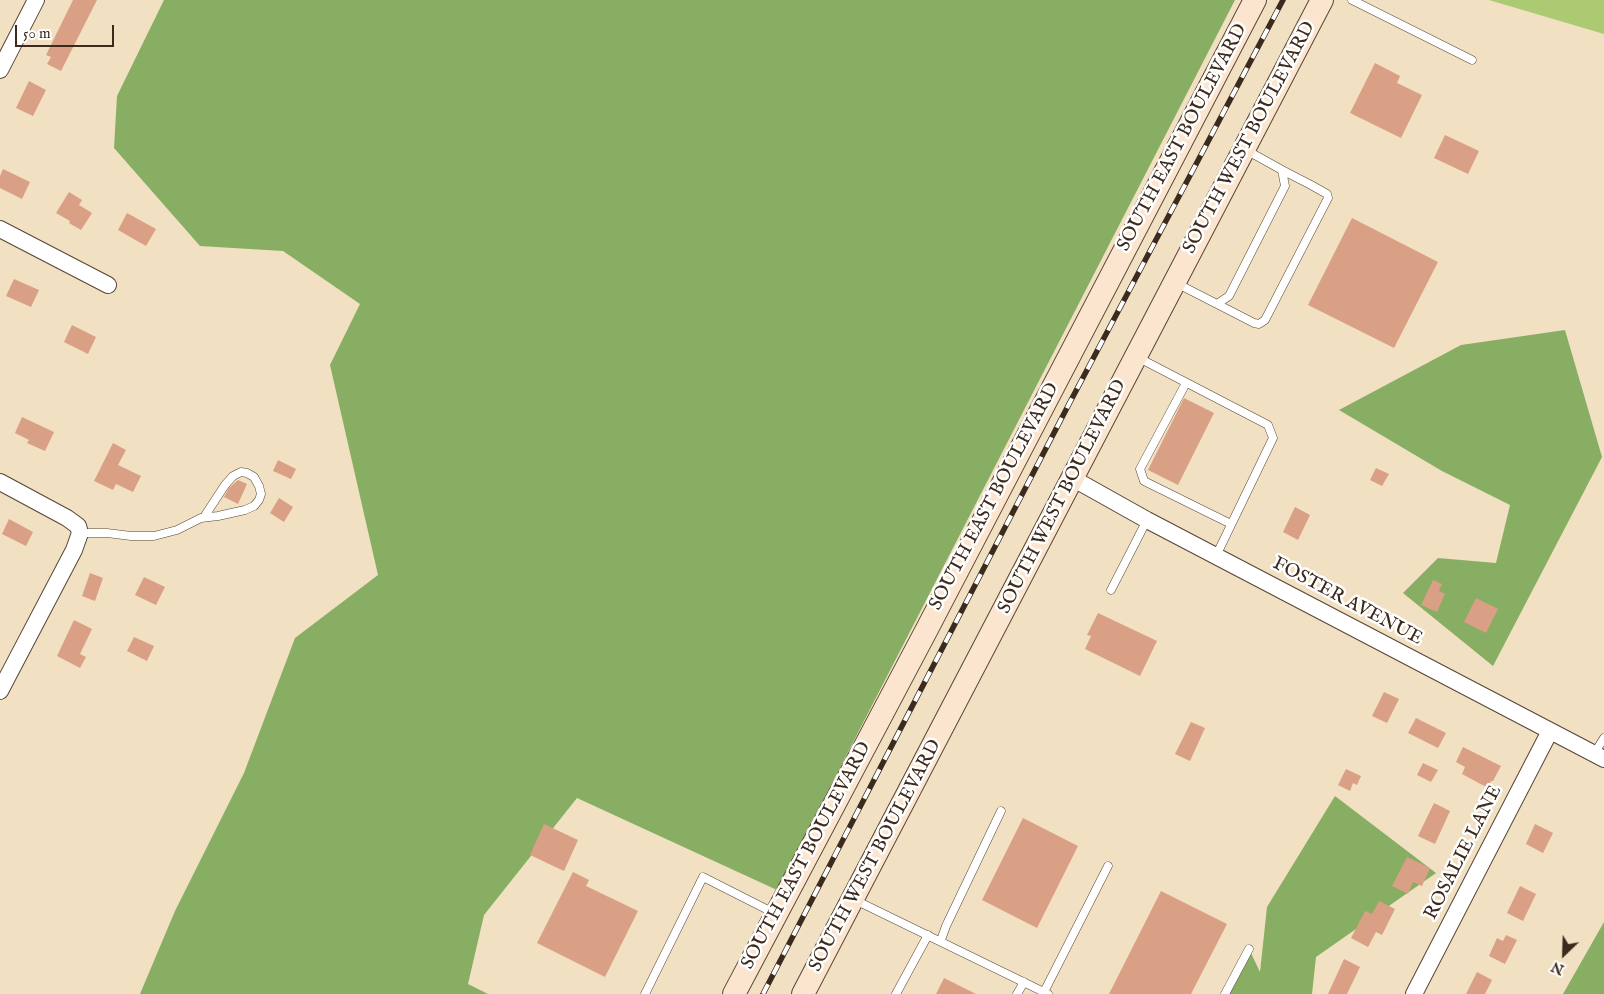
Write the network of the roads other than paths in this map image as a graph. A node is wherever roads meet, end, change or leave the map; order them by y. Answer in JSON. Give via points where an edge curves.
{"nodes":[{"id":1,"x":36,"y":0,"type":"edge"},
{"id":2,"x":1255,"y":0,"type":"edge"},
{"id":3,"x":1322,"y":0,"type":"edge"},
{"id":4,"x":1352,"y":0,"type":"edge"},
{"id":5,"x":1472,"y":60,"type":"dead end"},
{"id":6,"x":0,"y":70,"type":"edge"},
{"id":7,"x":1244,"y":149,"type":"junction"},
{"id":8,"x":1282,"y":170,"type":"junction"},
{"id":9,"x":0,"y":229,"type":"edge"},
{"id":10,"x":1174,"y":282,"type":"junction"},
{"id":11,"x":108,"y":285,"type":"dead end"},
{"id":12,"x":1217,"y":304,"type":"junction"},
{"id":13,"x":1136,"y":356,"type":"junction"},
{"id":14,"x":1186,"y":383,"type":"junction"},
{"id":15,"x":1072,"y":478,"type":"junction"},
{"id":16,"x":0,"y":482,"type":"edge"},
{"id":17,"x":205,"y":517,"type":"junction"},
{"id":18,"x":1147,"y":520,"type":"junction"},
{"id":19,"x":1231,"y":524,"type":"junction"},
{"id":20,"x":80,"y":533,"type":"junction"},
{"id":21,"x":1216,"y":556,"type":"junction"},
{"id":22,"x":1111,"y":590,"type":"dead end"},
{"id":23,"x":0,"y":690,"type":"edge"},
{"id":24,"x":1550,"y":731,"type":"junction"},
{"id":25,"x":1604,"y":738,"type":"edge"},
{"id":26,"x":1599,"y":756,"type":"edge"},
{"id":27,"x":1002,"y":811,"type":"dead end"},
{"id":28,"x":1108,"y":866,"type":"dead end"},
{"id":29,"x":853,"y":899,"type":"junction"},
{"id":30,"x":776,"y":914,"type":"junction"},
{"id":31,"x":928,"y":935,"type":"junction"},
{"id":32,"x":940,"y":940,"type":"junction"},
{"id":33,"x":1249,"y":949,"type":"dead end"},
{"id":34,"x":1024,"y":982,"type":"junction"},
{"id":35,"x":1046,"y":993,"type":"edge"},
{"id":36,"x":645,"y":994,"type":"edge"},
{"id":37,"x":734,"y":994,"type":"edge"},
{"id":38,"x":803,"y":994,"type":"edge"},
{"id":39,"x":896,"y":994,"type":"edge"},
{"id":40,"x":1017,"y":994,"type":"edge"},
{"id":41,"x":1225,"y":994,"type":"edge"},
{"id":42,"x":1414,"y":994,"type":"edge"}],
"edges":[{"from":1,"to":6,"type":"street"},
{"from":2,"to":30,"type":"main road","name":"SOUTH EAST BOULEVARD"},
{"from":3,"to":7,"type":"main road","name":"SOUTH WEST BOULEVARD"},
{"from":4,"to":5,"type":"lane"},
{"from":7,"to":8,"type":"lane"},
{"from":7,"to":10,"type":"main road","name":"SOUTH WEST BOULEVARD"},
{"from":8,"to":12,"type":"lane","via":[[1285,186],[1229,296]]},
{"from":8,"to":12,"type":"lane","via":[[1311,184],[1328,198],[1265,320],[1254,323]]},
{"from":9,"to":11,"type":"street"},
{"from":10,"to":12,"type":"lane"},
{"from":10,"to":13,"type":"main road","name":"SOUTH WEST BOULEVARD"},
{"from":13,"to":14,"type":"lane"},
{"from":13,"to":15,"type":"main road","name":"SOUTH WEST BOULEVARD"},
{"from":14,"to":19,"type":"lane","via":[[1268,425],[1274,438]]},
{"from":14,"to":19,"type":"lane","via":[[1140,469],[1144,480]]},
{"from":15,"to":18,"type":"street","name":"FOSTER AVENUE"},
{"from":15,"to":29,"type":"main road","name":"SOUTH WEST BOULEVARD"},
{"from":16,"to":20,"type":"street","via":[[68,518],[78,526]]},
{"from":17,"to":17,"type":"lane","via":[[254,506],[261,494],[254,478],[241,472],[233,476]]},
{"from":17,"to":20,"type":"lane","via":[[154,536]]},
{"from":18,"to":21,"type":"street","name":"FOSTER AVENUE"},
{"from":18,"to":22,"type":"lane"},
{"from":19,"to":21,"type":"lane"},
{"from":20,"to":23,"type":"street"},
{"from":21,"to":24,"type":"street","name":"FOSTER AVENUE"},
{"from":24,"to":26,"type":"street","name":"FOSTER AVENUE"},
{"from":24,"to":42,"type":"street","name":"ROSALIE LANE"},
{"from":25,"to":26,"type":"lane"},
{"from":27,"to":32,"type":"lane"},
{"from":28,"to":35,"type":"lane"},
{"from":29,"to":31,"type":"lane"},
{"from":29,"to":38,"type":"main road","name":"SOUTH WEST BOULEVARD"},
{"from":30,"to":36,"type":"lane","via":[[703,877]]},
{"from":30,"to":37,"type":"main road","name":"SOUTH EAST BOULEVARD"},
{"from":31,"to":32,"type":"lane"},
{"from":31,"to":39,"type":"lane"},
{"from":32,"to":34,"type":"lane"},
{"from":33,"to":41,"type":"lane"},
{"from":34,"to":35,"type":"lane"},
{"from":34,"to":40,"type":"lane"}]}
